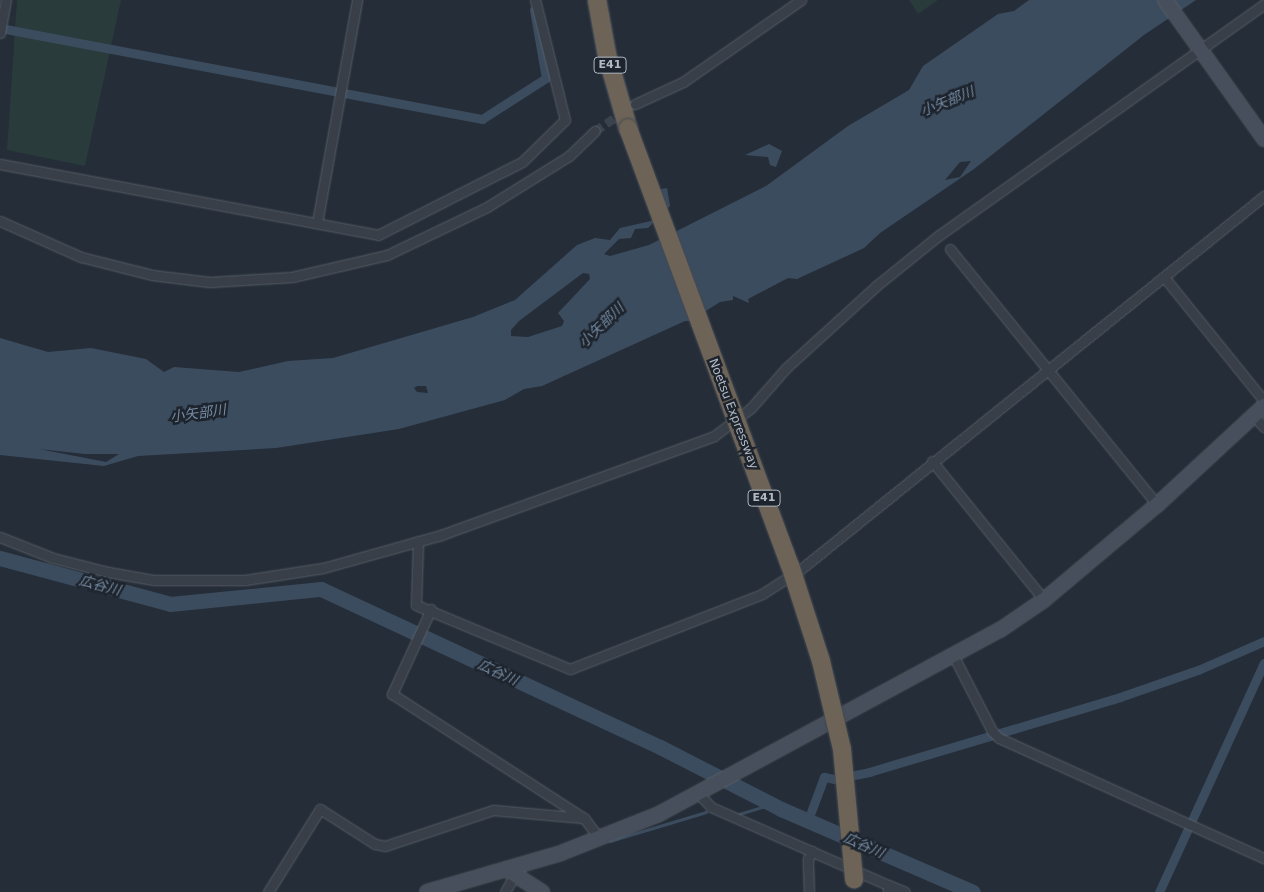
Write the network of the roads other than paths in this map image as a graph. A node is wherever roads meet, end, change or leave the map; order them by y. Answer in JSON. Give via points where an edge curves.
{"nodes":[{"id":1,"x":6,"y":0,"type":"edge"},
{"id":2,"x":357,"y":0,"type":"edge"},
{"id":3,"x":535,"y":0,"type":"edge"},
{"id":4,"x":597,"y":0,"type":"edge"},
{"id":5,"x":801,"y":0,"type":"edge"},
{"id":6,"x":1165,"y":0,"type":"edge"},
{"id":7,"x":1264,"y":4,"type":"edge"},
{"id":8,"x":1,"y":30,"type":"edge"},
{"id":9,"x":1199,"y":47,"type":"junction"},
{"id":10,"x":635,"y":104,"type":"tunnel mouth"},
{"id":11,"x":595,"y":131,"type":"tunnel mouth"},
{"id":12,"x":1264,"y":139,"type":"edge"},
{"id":13,"x":0,"y":164,"type":"edge"},
{"id":14,"x":1264,"y":196,"type":"edge"},
{"id":15,"x":0,"y":220,"type":"edge"},
{"id":16,"x":317,"y":223,"type":"junction"},
{"id":17,"x":950,"y":249,"type":"dead end"},
{"id":18,"x":1164,"y":277,"type":"junction"},
{"id":19,"x":1048,"y":371,"type":"junction"},
{"id":20,"x":1264,"y":401,"type":"edge"},
{"id":21,"x":1259,"y":411,"type":"edge"},
{"id":22,"x":1264,"y":427,"type":"edge"},
{"id":23,"x":932,"y":461,"type":"junction"},
{"id":24,"x":1157,"y":505,"type":"junction"},
{"id":25,"x":0,"y":538,"type":"edge"},
{"id":26,"x":418,"y":541,"type":"junction"},
{"id":27,"x":1044,"y":600,"type":"junction"},
{"id":28,"x":431,"y":609,"type":"junction"},
{"id":29,"x":953,"y":656,"type":"junction"},
{"id":30,"x":702,"y":790,"type":"junction"},
{"id":31,"x":584,"y":818,"type":"junction"},
{"id":32,"x":599,"y":838,"type":"junction"},
{"id":33,"x":812,"y":851,"type":"junction"},
{"id":34,"x":1264,"y":858,"type":"edge"},
{"id":35,"x":511,"y":871,"type":"junction"},
{"id":36,"x":855,"y":885,"type":"edge"},
{"id":37,"x":888,"y":888,"type":"edge"},
{"id":38,"x":268,"y":892,"type":"edge"},
{"id":39,"x":427,"y":892,"type":"edge"},
{"id":40,"x":505,"y":892,"type":"edge"},
{"id":41,"x":542,"y":892,"type":"edge"},
{"id":42,"x":809,"y":892,"type":"edge"},
{"id":43,"x":906,"y":892,"type":"edge"}],
"edges":[{"from":1,"to":8,"type":"street"},
{"from":2,"to":16,"type":"street"},
{"from":3,"to":16,"type":"street","via":[[564,120],[522,162],[378,235]]},
{"from":4,"to":36,"type":"highway","name":"Noetsu Expressway","number":"E41","bridge":true,"via":[[607,55],[628,128],[822,661],[842,749]]},
{"from":5,"to":10,"type":"street","via":[[683,82]]},
{"from":6,"to":9,"type":"street"},
{"from":7,"to":9,"type":"street"},
{"from":9,"to":12,"type":"street"},
{"from":9,"to":26,"type":"street","via":[[938,236],[876,286],[786,368],[751,408],[714,436]]},
{"from":11,"to":15,"type":"street","via":[[569,156],[487,207],[386,255],[292,277],[210,282],[152,275],[81,257]]},
{"from":13,"to":16,"type":"street"},
{"from":14,"to":18,"type":"street"},
{"from":17,"to":19,"type":"street"},
{"from":18,"to":19,"type":"street"},
{"from":18,"to":20,"type":"street"},
{"from":19,"to":23,"type":"street"},
{"from":19,"to":24,"type":"street"},
{"from":21,"to":22,"type":"street"},
{"from":21,"to":24,"type":"street"},
{"from":23,"to":27,"type":"street"},
{"from":23,"to":28,"type":"street","via":[[801,569],[762,594],[570,669]]},
{"from":24,"to":27,"type":"street"},
{"from":25,"to":26,"type":"street","via":[[52,558],[108,572],[196,582],[245,580],[323,568]]},
{"from":26,"to":28,"type":"street","via":[[416,605]]},
{"from":27,"to":29,"type":"street"},
{"from":28,"to":31,"type":"street","via":[[392,694]]},
{"from":29,"to":30,"type":"street"},
{"from":29,"to":34,"type":"street","via":[[992,731],[999,738]]},
{"from":30,"to":32,"type":"street","via":[[659,814]]},
{"from":30,"to":33,"type":"street","via":[[711,807]]},
{"from":31,"to":32,"type":"street"},
{"from":31,"to":38,"type":"street","via":[[492,810],[385,846],[375,844],[320,809]]},
{"from":32,"to":35,"type":"street"},
{"from":33,"to":37,"type":"street"},
{"from":33,"to":42,"type":"street","via":[[808,859]]},
{"from":35,"to":39,"type":"street"},
{"from":35,"to":40,"type":"street"},
{"from":35,"to":41,"type":"street"},
{"from":37,"to":43,"type":"street"}]}
